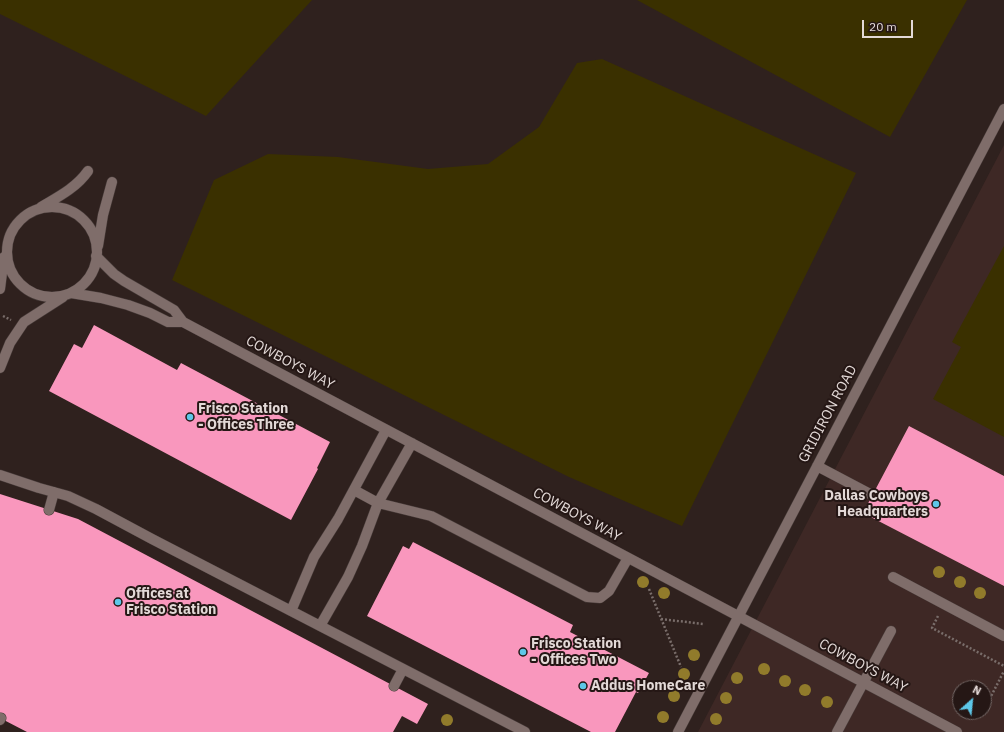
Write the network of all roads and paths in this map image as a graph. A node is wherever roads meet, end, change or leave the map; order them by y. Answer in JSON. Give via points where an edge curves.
{"nodes":[{"id":1,"x":1004,"y":109,"type":"edge"},
{"id":2,"x":88,"y":171,"type":"dead end"},
{"id":3,"x":112,"y":182,"type":"dead end"},
{"id":4,"x":31,"y":212,"type":"junction"},
{"id":5,"x":7,"y":249,"type":"junction"},
{"id":6,"x":97,"y":254,"type":"junction"},
{"id":7,"x":0,"y":289,"type":"edge"},
{"id":8,"x":70,"y":293,"type":"junction"},
{"id":9,"x":3,"y":316,"type":"dead end"},
{"id":10,"x":11,"y":320,"type":"dead end"},
{"id":11,"x":183,"y":322,"type":"junction"},
{"id":12,"x":0,"y":368,"type":"edge"},
{"id":13,"x":386,"y":430,"type":"junction"},
{"id":14,"x":412,"y":443,"type":"junction"},
{"id":15,"x":817,"y":466,"type":"junction"},
{"id":16,"x":0,"y":475,"type":"edge"},
{"id":17,"x":354,"y":490,"type":"junction"},
{"id":18,"x":54,"y":492,"type":"junction"},
{"id":19,"x":872,"y":495,"type":"dead end"},
{"id":20,"x":378,"y":503,"type":"junction"},
{"id":21,"x":50,"y":510,"type":"dead end"},
{"id":22,"x":628,"y":558,"type":"junction"},
{"id":23,"x":893,"y":578,"type":"dead end"},
{"id":24,"x":649,"y":589,"type":"dead end"},
{"id":25,"x":944,"y":604,"type":"junction"},
{"id":26,"x":291,"y":611,"type":"junction"},
{"id":27,"x":738,"y":616,"type":"junction"},
{"id":28,"x":661,"y":619,"type":"junction"},
{"id":29,"x":703,"y":624,"type":"dead end"},
{"id":30,"x":320,"y":626,"type":"junction"},
{"id":31,"x":891,"y":631,"type":"dead end"},
{"id":32,"x":1004,"y":636,"type":"edge"},
{"id":33,"x":1004,"y":666,"type":"edge"},
{"id":34,"x":681,"y":667,"type":"dead end"},
{"id":35,"x":403,"y":669,"type":"junction"},
{"id":36,"x":1004,"y":671,"type":"edge"},
{"id":37,"x":864,"y":683,"type":"junction"},
{"id":38,"x":394,"y":686,"type":"dead end"},
{"id":39,"x":992,"y":694,"type":"edge"},
{"id":40,"x":525,"y":732,"type":"edge"},
{"id":41,"x":678,"y":732,"type":"edge"},
{"id":42,"x":838,"y":732,"type":"edge"},
{"id":43,"x":957,"y":732,"type":"edge"}],
"edges":[{"from":1,"to":15,"type":"street","name":"GRIDIRON ROAD"},
{"from":2,"to":4,"type":"street","via":[[69,191]]},
{"from":3,"to":6,"type":"street","via":[[103,215]]},
{"from":4,"to":5,"type":"street","via":[[14,227]]},
{"from":4,"to":6,"type":"street","via":[[53,208],[75,214],[91,230]]},
{"from":5,"to":7,"type":"street"},
{"from":5,"to":8,"type":"street","via":[[10,270],[22,286],[41,296],[55,297]]},
{"from":6,"to":8,"type":"street","via":[[89,278]]},
{"from":6,"to":11,"type":"street","name":"COWBOYS WAY","via":[[114,274],[174,310]]},
{"from":8,"to":11,"type":"street","name":"COWBOYS WAY","via":[[128,305],[168,322]]},
{"from":8,"to":12,"type":"street","via":[[24,322],[10,343]]},
{"from":9,"to":10,"type":"path"},
{"from":11,"to":13,"type":"street","name":"COWBOYS WAY"},
{"from":13,"to":14,"type":"street","name":"COWBOYS WAY"},
{"from":13,"to":17,"type":"street"},
{"from":14,"to":20,"type":"street"},
{"from":14,"to":22,"type":"street","name":"COWBOYS WAY"},
{"from":15,"to":19,"type":"street"},
{"from":15,"to":27,"type":"street","name":"GRIDIRON ROAD"},
{"from":16,"to":18,"type":"street"},
{"from":17,"to":20,"type":"street"},
{"from":17,"to":26,"type":"street","via":[[314,557]]},
{"from":18,"to":21,"type":"street"},
{"from":18,"to":26,"type":"street","via":[[96,509]]},
{"from":20,"to":22,"type":"street","via":[[431,516],[587,597],[600,598],[609,591]]},
{"from":20,"to":30,"type":"street","via":[[348,577]]},
{"from":22,"to":27,"type":"street","name":"COWBOYS WAY"},
{"from":23,"to":25,"type":"street"},
{"from":24,"to":28,"type":"path"},
{"from":25,"to":32,"type":"street"},
{"from":25,"to":33,"type":"path","via":[[932,628]]},
{"from":26,"to":30,"type":"street"},
{"from":27,"to":37,"type":"street","name":"COWBOYS WAY"},
{"from":27,"to":41,"type":"street","name":"GRIDIRON ROAD"},
{"from":28,"to":29,"type":"path"},
{"from":28,"to":34,"type":"path"},
{"from":30,"to":35,"type":"street"},
{"from":31,"to":37,"type":"street"},
{"from":35,"to":38,"type":"street"},
{"from":35,"to":40,"type":"street"},
{"from":36,"to":39,"type":"path"},
{"from":37,"to":42,"type":"street"},
{"from":37,"to":43,"type":"street","name":"COWBOYS WAY"}]}
